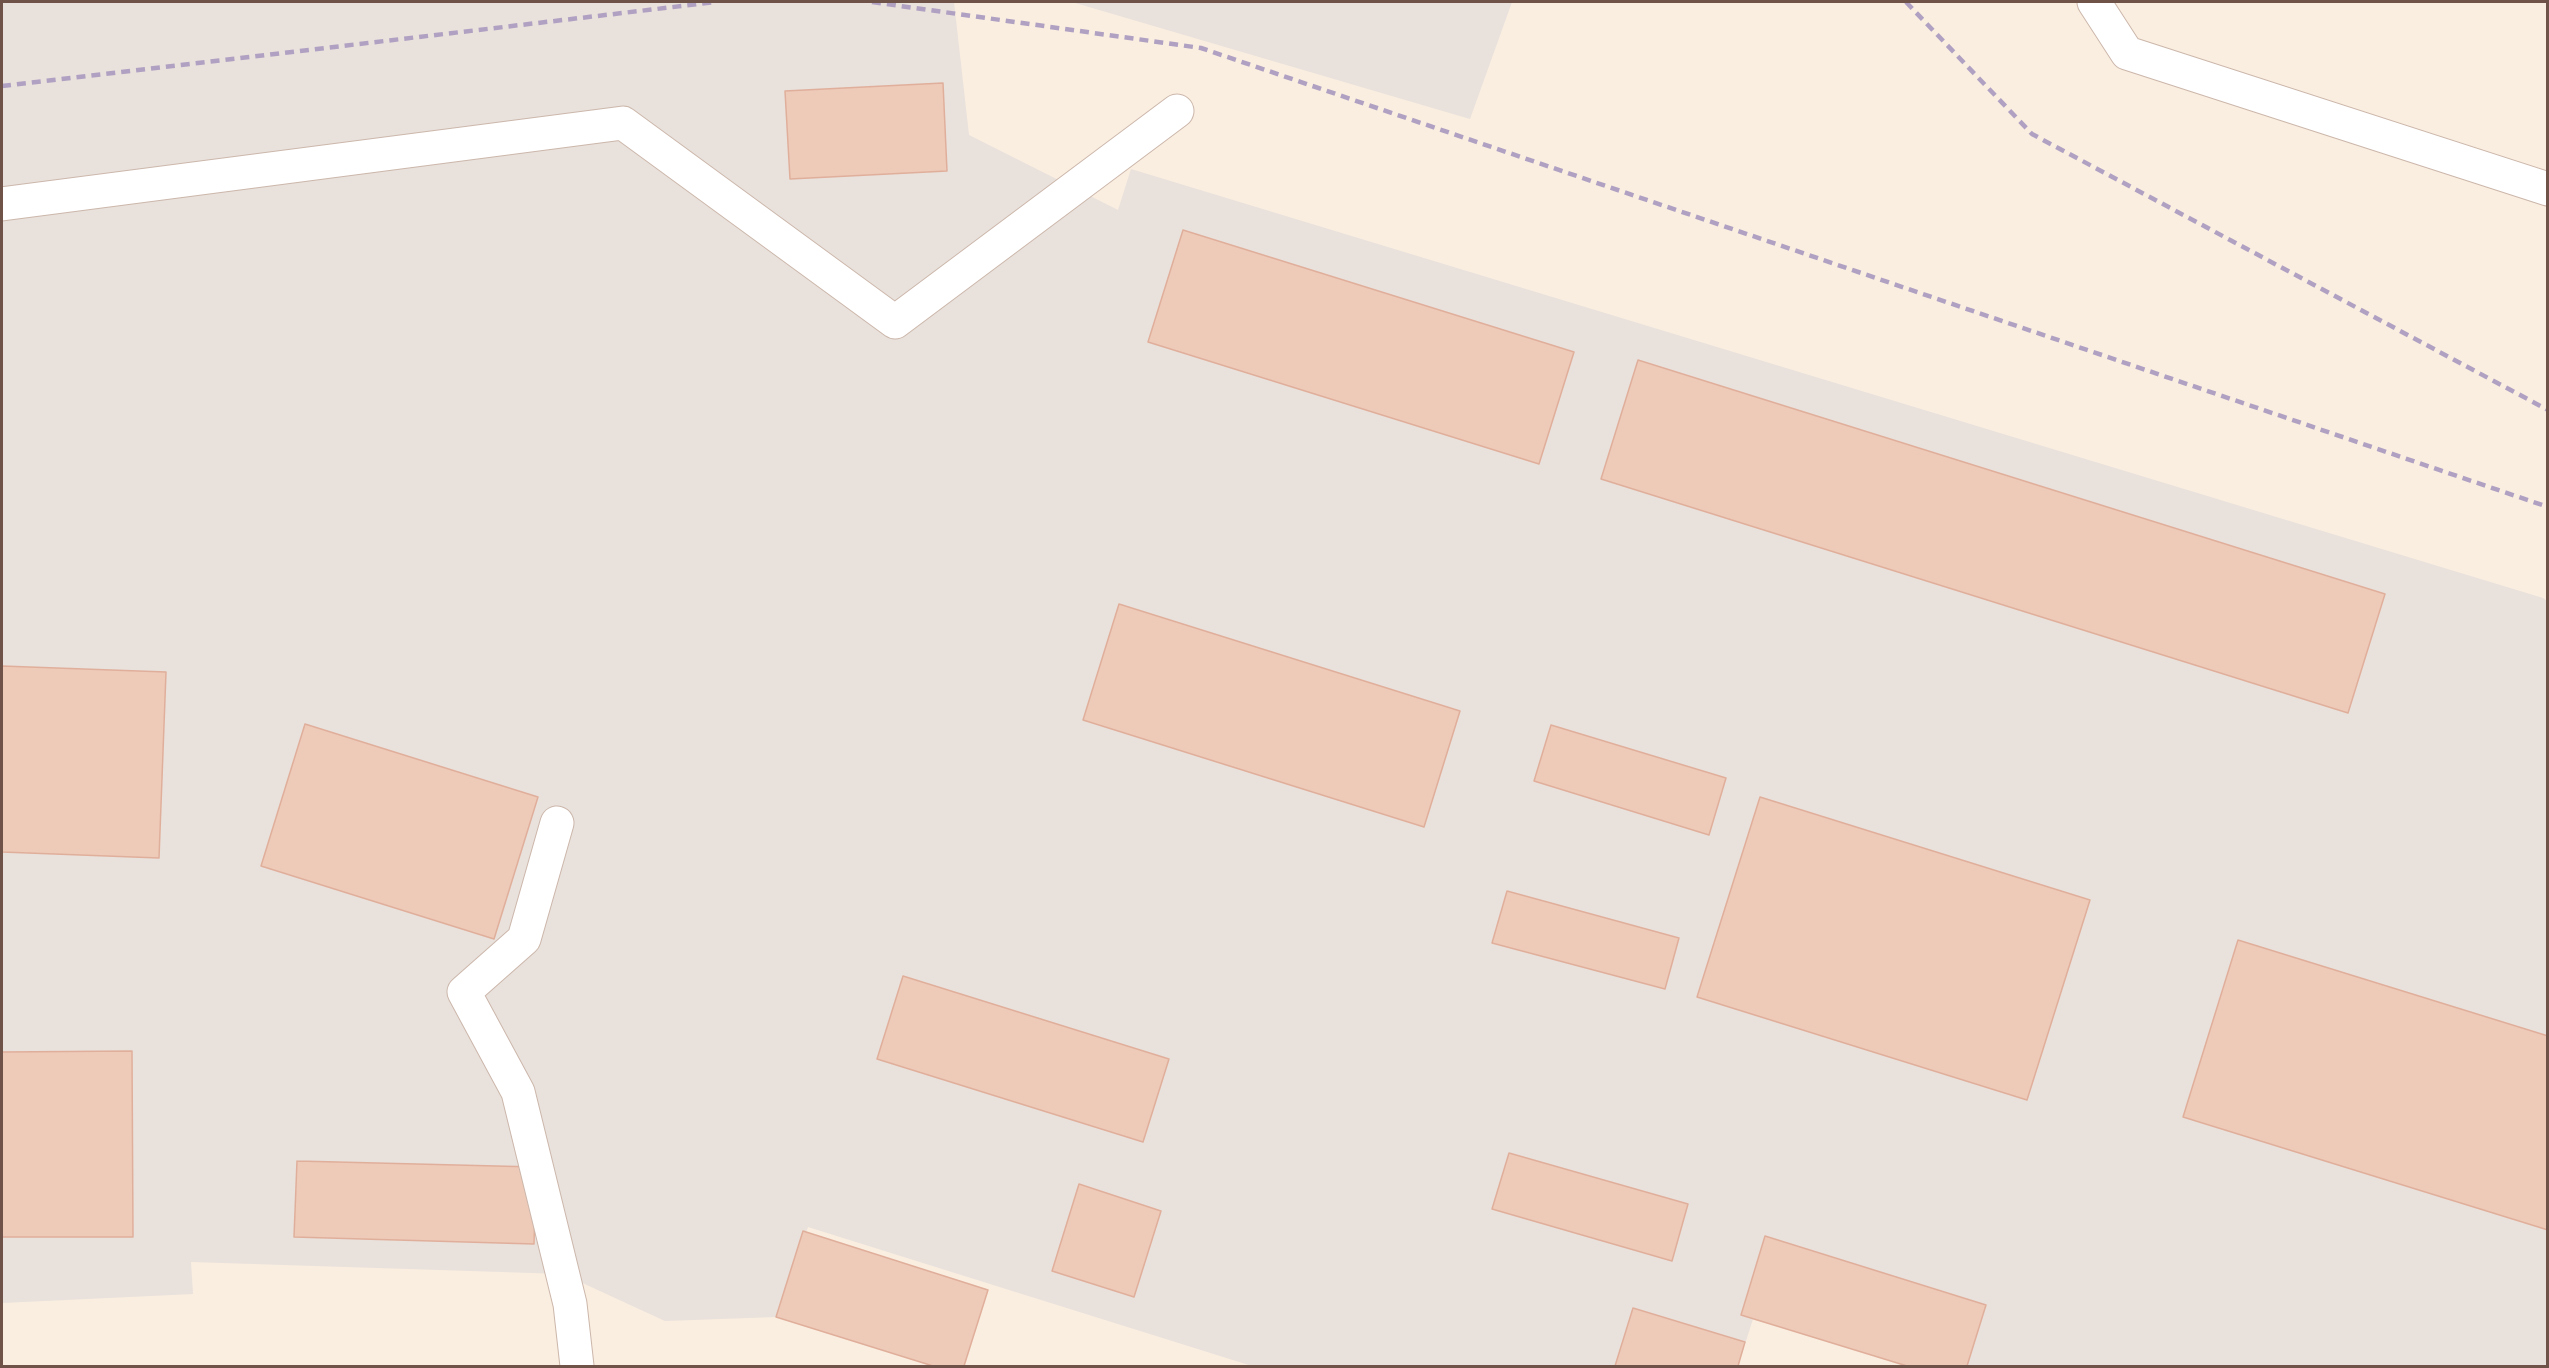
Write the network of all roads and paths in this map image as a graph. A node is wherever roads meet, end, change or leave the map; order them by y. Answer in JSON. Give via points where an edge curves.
{"nodes":[{"id":1,"x":2094,"y":2,"type":"edge"},
{"id":2,"x":1177,"y":111,"type":"dead end"},
{"id":3,"x":2547,"y":189,"type":"edge"},
{"id":4,"x":2,"y":204,"type":"edge"},
{"id":5,"x":557,"y":823,"type":"dead end"},
{"id":6,"x":577,"y":1366,"type":"edge"}],
"edges":[{"from":1,"to":3,"type":"street","via":[[2127,53]]},
{"from":2,"to":4,"type":"street","via":[[895,322],[623,123]]},
{"from":5,"to":6,"type":"street","via":[[524,939],[464,992],[518,1092],[570,1304]]}]}
